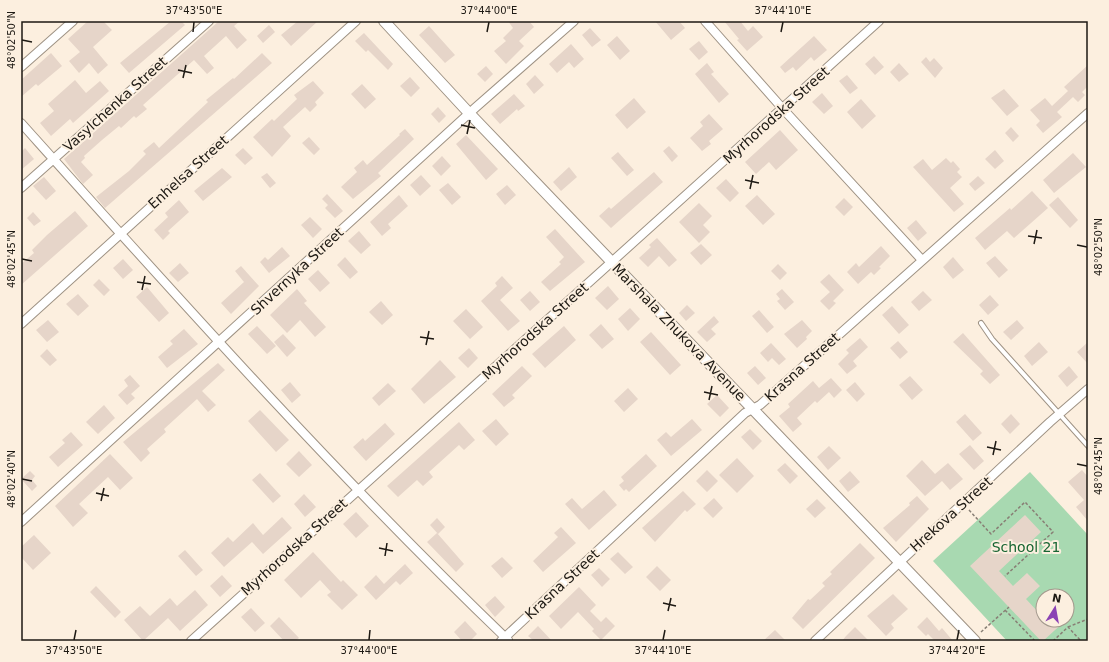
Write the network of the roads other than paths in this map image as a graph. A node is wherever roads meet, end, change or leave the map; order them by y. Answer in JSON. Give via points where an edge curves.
{"nodes":[{"id":1,"x":73,"y":21,"type":"edge"},
{"id":2,"x":209,"y":21,"type":"edge"},
{"id":3,"x":356,"y":21,"type":"edge"},
{"id":4,"x":384,"y":21,"type":"edge"},
{"id":5,"x":574,"y":21,"type":"edge"},
{"id":6,"x":705,"y":21,"type":"edge"},
{"id":7,"x":879,"y":21,"type":"edge"},
{"id":8,"x":21,"y":67,"type":"edge"},
{"id":9,"x":783,"y":109,"type":"junction"},
{"id":10,"x":469,"y":113,"type":"junction"},
{"id":11,"x":1088,"y":113,"type":"edge"},
{"id":12,"x":21,"y":123,"type":"edge"},
{"id":13,"x":53,"y":159,"type":"junction"},
{"id":14,"x":21,"y":188,"type":"edge"},
{"id":15,"x":120,"y":234,"type":"junction"},
{"id":16,"x":922,"y":260,"type":"junction"},
{"id":17,"x":612,"y":262,"type":"junction"},
{"id":18,"x":981,"y":323,"type":"dead end"},
{"id":19,"x":21,"y":324,"type":"edge"},
{"id":20,"x":219,"y":342,"type":"junction"},
{"id":21,"x":1088,"y":389,"type":"edge"},
{"id":22,"x":752,"y":409,"type":"junction"},
{"id":23,"x":1059,"y":414,"type":"junction"},
{"id":24,"x":1088,"y":446,"type":"edge"},
{"id":25,"x":357,"y":490,"type":"junction"},
{"id":26,"x":21,"y":522,"type":"edge"},
{"id":27,"x":899,"y":562,"type":"junction"},
{"id":28,"x":505,"y":640,"type":"edge"},
{"id":29,"x":974,"y":640,"type":"edge"},
{"id":30,"x":191,"y":641,"type":"edge"},
{"id":31,"x":815,"y":641,"type":"edge"}],
"edges":[{"from":1,"to":8,"type":"street"},
{"from":2,"to":13,"type":"street","name":"Vasylchenka Street"},
{"from":3,"to":15,"type":"street","name":"Enhelsa Street"},
{"from":4,"to":10,"type":"street","name":"Marshala Zhukova Avenue"},
{"from":5,"to":10,"type":"street","name":"Shvernyka Street"},
{"from":6,"to":9,"type":"street"},
{"from":7,"to":9,"type":"street","name":"Myrhorodska Street"},
{"from":9,"to":16,"type":"street"},
{"from":9,"to":17,"type":"street","name":"Myrhorodska Street"},
{"from":10,"to":17,"type":"street","name":"Marshala Zhukova Avenue"},
{"from":10,"to":20,"type":"street","name":"Shvernyka Street"},
{"from":11,"to":16,"type":"street","name":"Krasna Street"},
{"from":12,"to":13,"type":"street"},
{"from":13,"to":14,"type":"street","name":"Vasylchenka Street"},
{"from":13,"to":15,"type":"street"},
{"from":15,"to":19,"type":"street","name":"Enhelsa Street"},
{"from":15,"to":20,"type":"street"},
{"from":16,"to":22,"type":"street","name":"Krasna Street","via":[[760,405]]},
{"from":17,"to":22,"type":"street","name":"Marshala Zhukova Avenue"},
{"from":17,"to":25,"type":"street","name":"Myrhorodska Street"},
{"from":18,"to":23,"type":"lane","via":[[992,339]]},
{"from":20,"to":25,"type":"street"},
{"from":20,"to":26,"type":"street","name":"Shvernyka Street"},
{"from":21,"to":23,"type":"street","name":"Hrekova Street"},
{"from":22,"to":27,"type":"street","name":"Marshala Zhukova Avenue"},
{"from":22,"to":28,"type":"street","name":"Krasna Street","via":[[739,418]]},
{"from":23,"to":24,"type":"lane"},
{"from":23,"to":27,"type":"street","name":"Hrekova Street"},
{"from":25,"to":28,"type":"street"},
{"from":25,"to":30,"type":"street","name":"Myrhorodska Street"},
{"from":27,"to":29,"type":"street","name":"Marshala Zhukova Avenue"},
{"from":27,"to":31,"type":"street","name":"Hrekova Street"}]}
